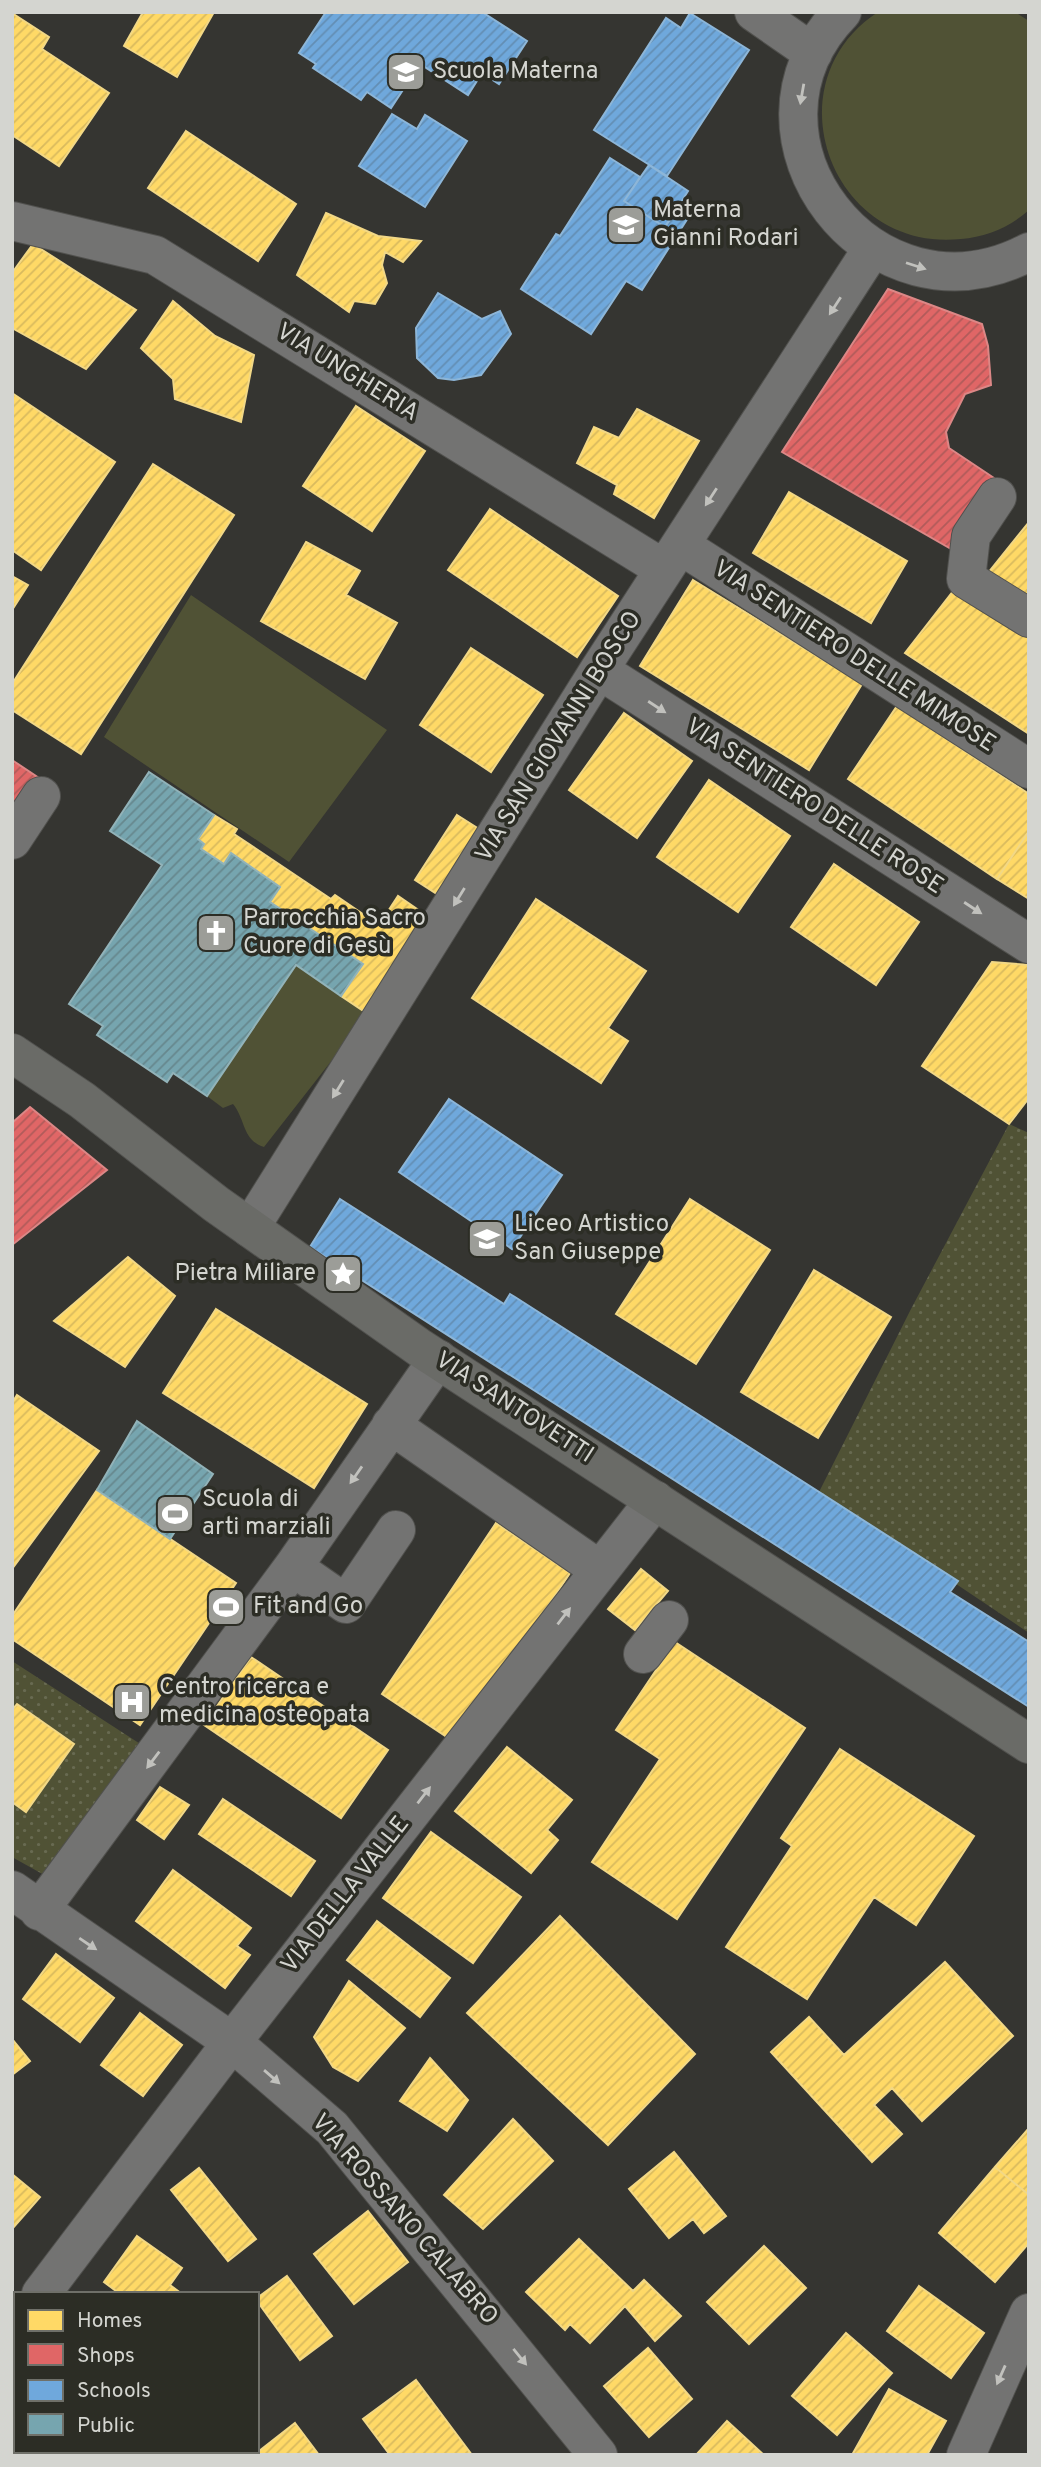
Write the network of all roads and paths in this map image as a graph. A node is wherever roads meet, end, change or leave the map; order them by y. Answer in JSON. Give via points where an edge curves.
{"nodes":[{"id":1,"x":754,"y":12,"type":"edge"},
{"id":2,"x":842,"y":12,"type":"edge"},
{"id":3,"x":813,"y":53,"type":"junction"},
{"id":4,"x":12,"y":221,"type":"edge"},
{"id":5,"x":872,"y":249,"type":"junction"},
{"id":6,"x":1029,"y":252,"type":"edge"},
{"id":7,"x":997,"y":497,"type":"dead end"},
{"id":8,"x":672,"y":557,"type":"junction"},
{"id":9,"x":1029,"y":618,"type":"edge"},
{"id":10,"x":600,"y":670,"type":"junction"},
{"id":11,"x":1029,"y":769,"type":"edge"},
{"id":12,"x":41,"y":796,"type":"dead end"},
{"id":13,"x":12,"y":840,"type":"edge"},
{"id":14,"x":1029,"y":944,"type":"edge"},
{"id":15,"x":12,"y":1053,"type":"edge"},
{"id":16,"x":250,"y":1228,"type":"junction"},
{"id":17,"x":438,"y":1359,"type":"junction"},
{"id":18,"x":391,"y":1425,"type":"junction"},
{"id":19,"x":655,"y":1500,"type":"junction"},
{"id":20,"x":396,"y":1530,"type":"dead end"},
{"id":21,"x":293,"y":1567,"type":"junction"},
{"id":22,"x":600,"y":1570,"type":"junction"},
{"id":23,"x":669,"y":1620,"type":"dead end"},
{"id":24,"x":643,"y":1654,"type":"dead end"},
{"id":25,"x":1029,"y":1744,"type":"edge"},
{"id":26,"x":26,"y":1900,"type":"edge"},
{"id":27,"x":232,"y":2042,"type":"junction"},
{"id":28,"x":43,"y":2292,"type":"edge"},
{"id":29,"x":1029,"y":2313,"type":"edge"},
{"id":30,"x":598,"y":2455,"type":"edge"},
{"id":31,"x":966,"y":2455,"type":"edge"}],
"edges":[{"from":1,"to":3,"type":"street"},
{"from":2,"to":3,"type":"street"},
{"from":3,"to":5,"type":"street","one_way":true,"via":[[800,96],[803,151],[813,184],[838,221]]},
{"from":4,"to":8,"type":"street","name":"VIA UNGHERIA","via":[[155,255]]},
{"from":5,"to":6,"type":"street","one_way":true,"via":[[936,270],[976,270]]},
{"from":5,"to":8,"type":"street","name":"VIA SAN GIOVANNI BOSCO","one_way":true},
{"from":7,"to":9,"type":"street","via":[[971,536],[966,579]]},
{"from":8,"to":10,"type":"street","name":"VIA SAN GIOVANNI BOSCO"},
{"from":8,"to":11,"type":"street","name":"VIA SENTIERO DELLE MIMOSE"},
{"from":10,"to":14,"type":"street","name":"VIA SENTIERO DELLE ROSE","one_way":true},
{"from":10,"to":16,"type":"street","name":"VIA SAN GIOVANNI BOSCO","one_way":true},
{"from":12,"to":13,"type":"street"},
{"from":15,"to":16,"type":"main road","name":"VIA SANTOVETTI","via":[[82,1100]]},
{"from":16,"to":17,"type":"main road","name":"VIA SANTOVETTI"},
{"from":17,"to":18,"type":"street"},
{"from":17,"to":19,"type":"main road","name":"VIA SANTOVETTI"},
{"from":18,"to":21,"type":"street","one_way":true},
{"from":18,"to":22,"type":"street","via":[[444,1479]]},
{"from":19,"to":22,"type":"street","name":"VIA DELLA VALLE"},
{"from":19,"to":25,"type":"main road","name":"VIA SANTOVETTI"},
{"from":20,"to":21,"type":"street","via":[[346,1604]]},
{"from":21,"to":26,"type":"street","one_way":true},
{"from":27,"to":22,"type":"street","name":"VIA DELLA VALLE","one_way":true},
{"from":23,"to":24,"type":"street"},
{"from":26,"to":27,"type":"street","name":"VIA ROSSANO CALABRO","one_way":true},
{"from":27,"to":28,"type":"street","name":"VIA DELLA VALLE"},
{"from":27,"to":30,"type":"street","name":"VIA ROSSANO CALABRO","one_way":true,"via":[[332,2129]]},
{"from":29,"to":31,"type":"street","one_way":true}]}
